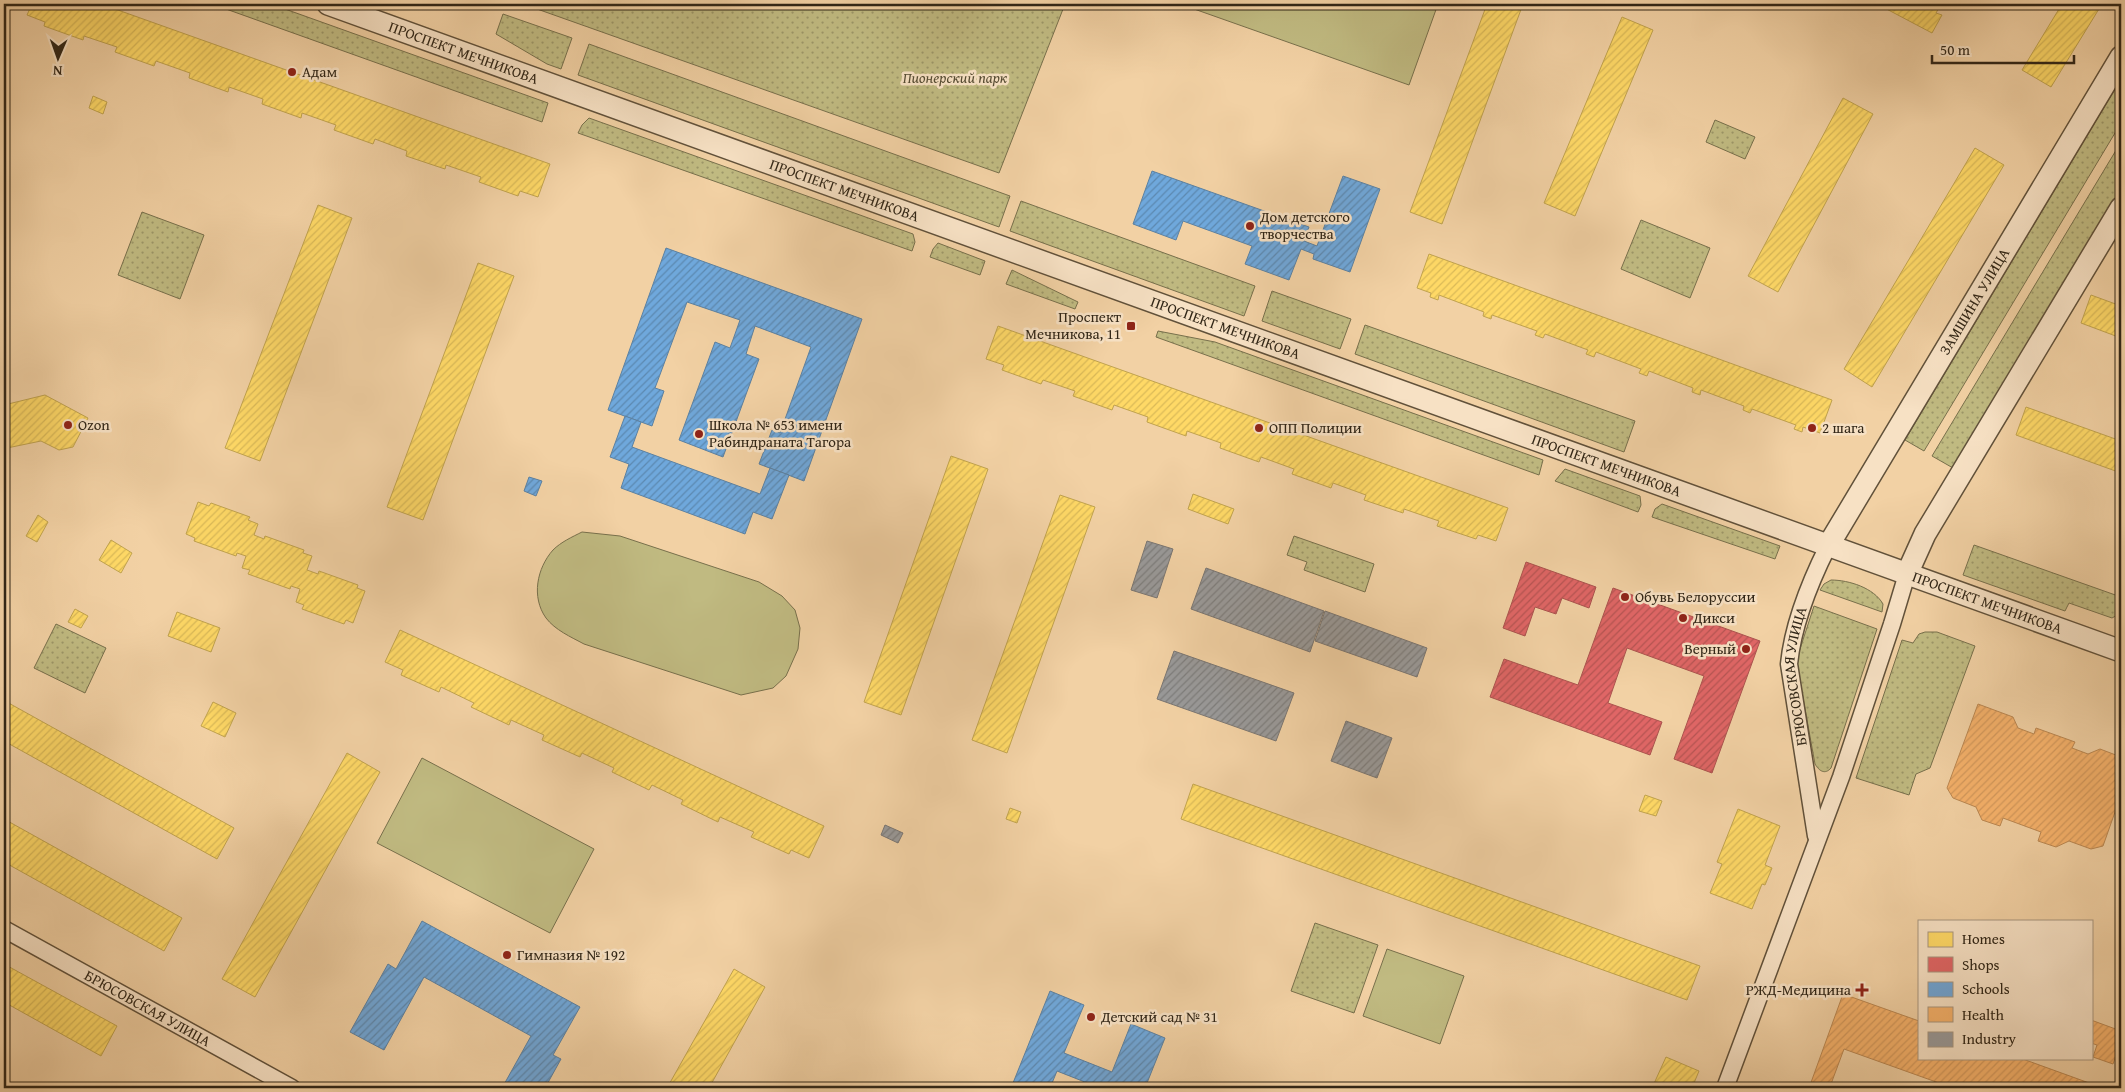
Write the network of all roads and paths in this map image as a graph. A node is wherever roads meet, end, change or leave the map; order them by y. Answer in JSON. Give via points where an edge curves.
{"nodes":[{"id":1,"x":328,"y":4,"type":"edge"},
{"id":2,"x":2121,"y":57,"type":"edge"},
{"id":3,"x":2121,"y":208,"type":"edge"},
{"id":4,"x":1828,"y":546,"type":"junction"},
{"id":5,"x":1907,"y":574,"type":"junction"},
{"id":6,"x":2121,"y":651,"type":"edge"},
{"id":7,"x":1816,"y":839,"type":"junction"},
{"id":8,"x":4,"y":928,"type":"edge"},
{"id":9,"x":292,"y":1088,"type":"edge"},
{"id":10,"x":1725,"y":1088,"type":"edge"}],
"edges":[{"from":1,"to":4,"type":"street","name":"ПРОСПЕКТ МЕЧНИКОВА"},
{"from":2,"to":4,"type":"street","name":"ЗАМШИНА УЛИЦА"},
{"from":3,"to":5,"type":"street","via":[[1925,534]]},
{"from":4,"to":5,"type":"street","name":"ПРОСПЕКТ МЕЧНИКОВА"},
{"from":4,"to":7,"type":"street","name":"БРЮСОВСКАЯ УЛИЦА","via":[[1816,569],[1800,616],[1789,664]]},
{"from":5,"to":6,"type":"street","name":"ПРОСПЕКТ МЕЧНИКОВА"},
{"from":5,"to":7,"type":"street","name":"БРЮСОВСКАЯ УЛИЦА","via":[[1844,768]]},
{"from":7,"to":10,"type":"street","name":"БРЮСОВСКАЯ УЛИЦА"},
{"from":8,"to":9,"type":"street","name":"БРЮСОВСКАЯ УЛИЦА"}]}
